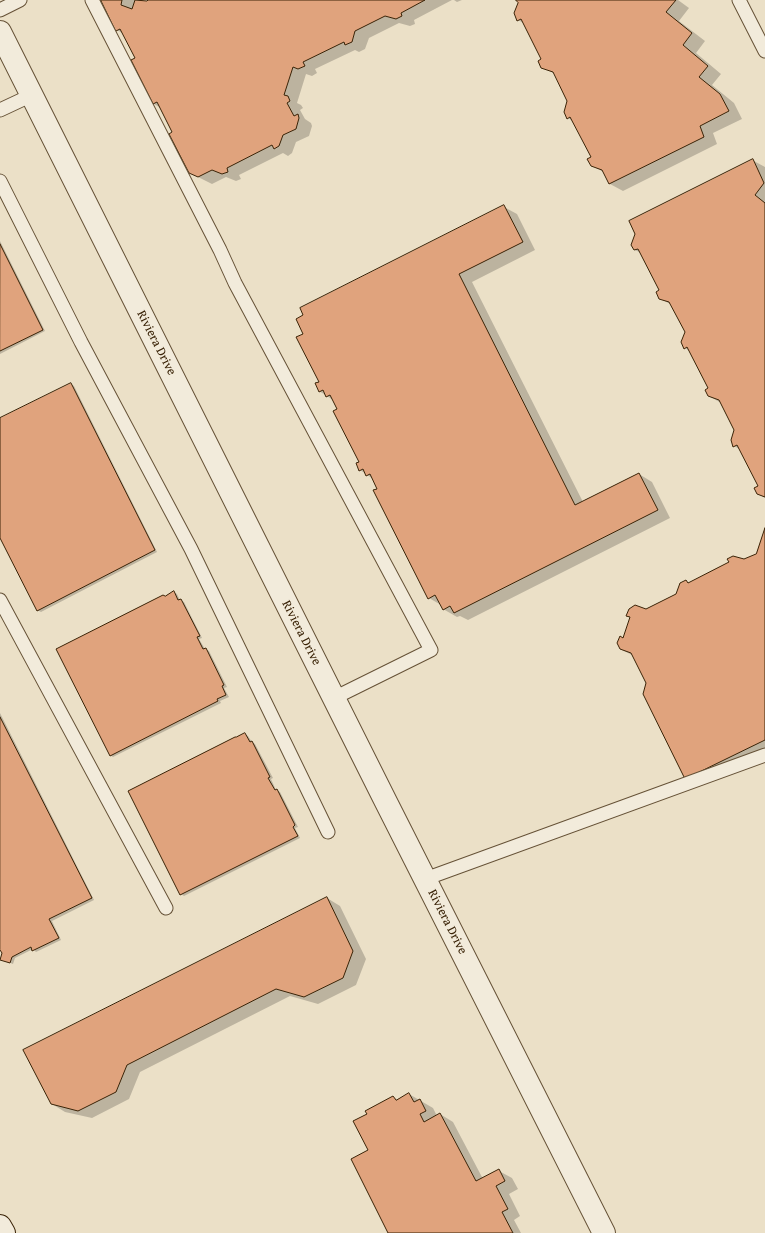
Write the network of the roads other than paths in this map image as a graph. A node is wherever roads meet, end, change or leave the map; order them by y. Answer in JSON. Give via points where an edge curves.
{"nodes":[{"id":1,"x":20,"y":0,"type":"edge"},
{"id":2,"x":92,"y":0,"type":"edge"},
{"id":3,"x":739,"y":0,"type":"edge"},
{"id":4,"x":0,"y":10,"type":"edge"},
{"id":5,"x":0,"y":32,"type":"edge"},
{"id":6,"x":765,"y":51,"type":"edge"},
{"id":7,"x":32,"y":95,"type":"junction"},
{"id":8,"x":0,"y":110,"type":"edge"},
{"id":9,"x":0,"y":182,"type":"edge"},
{"id":10,"x":0,"y":600,"type":"edge"},
{"id":11,"x":334,"y":698,"type":"junction"},
{"id":12,"x":765,"y":755,"type":"edge"},
{"id":13,"x":328,"y":832,"type":"dead end"},
{"id":14,"x":425,"y":879,"type":"junction"},
{"id":15,"x":166,"y":908,"type":"dead end"},
{"id":16,"x":0,"y":1226,"type":"edge"},
{"id":17,"x":4,"y":1233,"type":"edge"},
{"id":18,"x":604,"y":1233,"type":"edge"}],
"edges":[{"from":1,"to":4,"type":"lane"},
{"from":2,"to":11,"type":"lane","via":[[235,283],[431,650]]},
{"from":3,"to":6,"type":"lane"},
{"from":5,"to":7,"type":"street","name":"Riviera Drive"},
{"from":7,"to":8,"type":"lane"},
{"from":7,"to":11,"type":"street","name":"Riviera Drive"},
{"from":9,"to":13,"type":"lane","via":[[191,550]]},
{"from":10,"to":15,"type":"lane"},
{"from":11,"to":14,"type":"street","name":"Riviera Drive"},
{"from":12,"to":14,"type":"lane"},
{"from":14,"to":18,"type":"street","name":"Riviera Drive"},
{"from":16,"to":17,"type":"street"}]}
